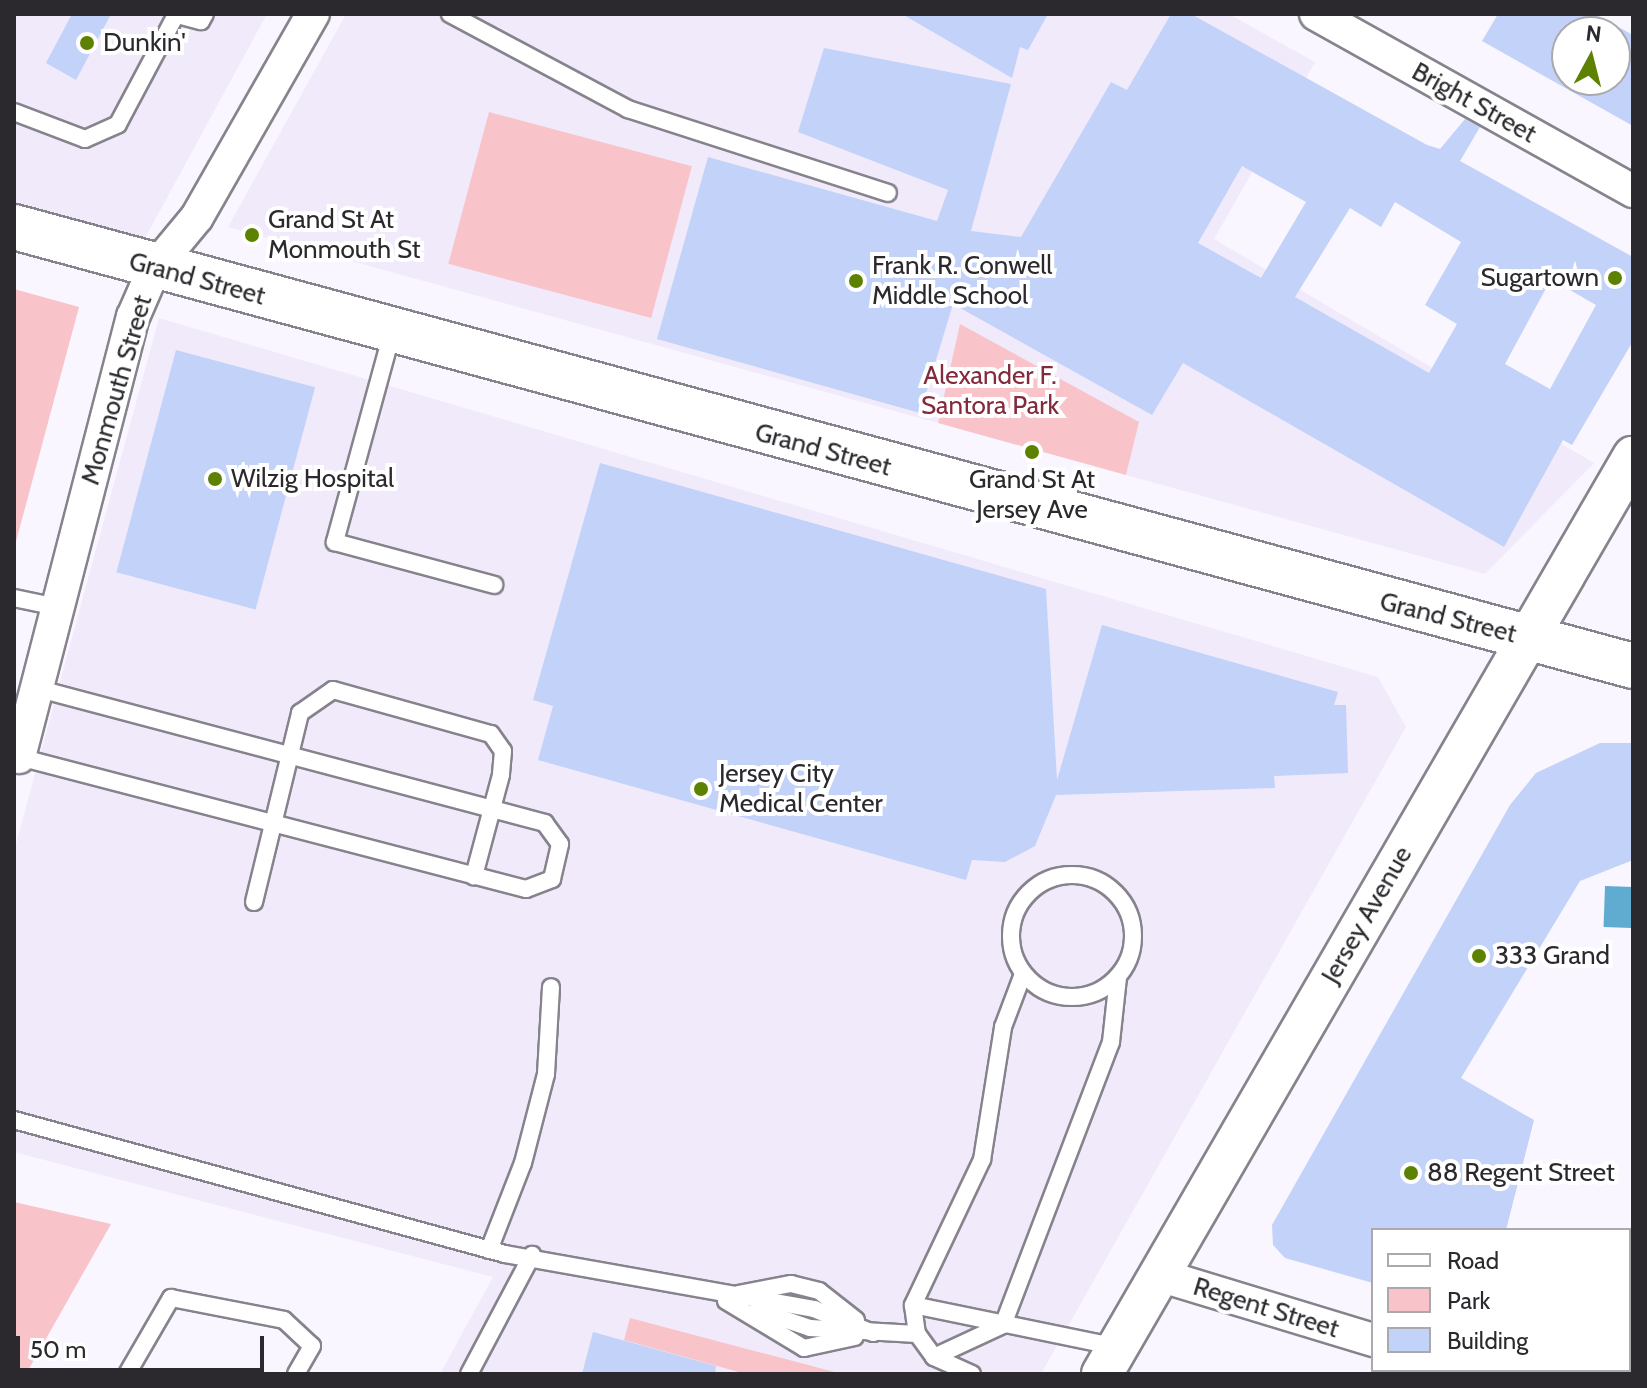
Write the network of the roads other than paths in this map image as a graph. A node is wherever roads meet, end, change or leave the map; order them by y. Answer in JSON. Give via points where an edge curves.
{"nodes":[{"id":1,"x":175,"y":14,"type":"edge"},
{"id":2,"x":205,"y":14,"type":"edge"},
{"id":3,"x":313,"y":14,"type":"edge"},
{"id":4,"x":450,"y":14,"type":"edge"},
{"id":5,"x":1316,"y":14,"type":"edge"},
{"id":6,"x":14,"y":112,"type":"edge"},
{"id":7,"x":1633,"y":191,"type":"edge"},
{"id":8,"x":888,"y":193,"type":"dead end"},
{"id":9,"x":14,"y":227,"type":"edge"},
{"id":10,"x":154,"y":269,"type":"junction"},
{"id":11,"x":393,"y":331,"type":"junction"},
{"id":12,"x":1633,"y":457,"type":"edge"},
{"id":13,"x":494,"y":585,"type":"dead end"},
{"id":14,"x":14,"y":598,"type":"edge"},
{"id":15,"x":57,"y":607,"type":"junction"},
{"id":16,"x":1528,"y":638,"type":"junction"},
{"id":17,"x":1633,"y":666,"type":"edge"},
{"id":18,"x":36,"y":688,"type":"junction"},
{"id":19,"x":19,"y":757,"type":"joint"},
{"id":20,"x":288,"y":757,"type":"junction"},
{"id":21,"x":492,"y":808,"type":"junction"},
{"id":22,"x":273,"y":823,"type":"junction"},
{"id":23,"x":474,"y":876,"type":"junction"},
{"id":24,"x":254,"y":902,"type":"dead end"},
{"id":25,"x":1023,"y":974,"type":"junction"},
{"id":26,"x":1118,"y":978,"type":"junction"},
{"id":27,"x":551,"y":987,"type":"dead end"},
{"id":28,"x":14,"y":1120,"type":"edge"},
{"id":29,"x":489,"y":1250,"type":"junction"},
{"id":30,"x":532,"y":1255,"type":"junction"},
{"id":31,"x":1159,"y":1275,"type":"junction"},
{"id":32,"x":721,"y":1297,"type":"junction"},
{"id":33,"x":913,"y":1305,"type":"junction"},
{"id":34,"x":1003,"y":1325,"type":"junction"},
{"id":35,"x":873,"y":1333,"type":"junction"},
{"id":36,"x":917,"y":1334,"type":"junction"},
{"id":37,"x":1371,"y":1339,"type":"edge"},
{"id":38,"x":934,"y":1357,"type":"junction"},
{"id":39,"x":1110,"y":1360,"type":"edge"},
{"id":40,"x":127,"y":1374,"type":"edge"},
{"id":41,"x":296,"y":1374,"type":"edge"},
{"id":42,"x":469,"y":1374,"type":"edge"},
{"id":43,"x":972,"y":1374,"type":"edge"}],
"edges":[{"from":1,"to":2,"type":"lane","via":[[201,21]]},
{"from":1,"to":6,"type":"lane","via":[[118,124],[85,139]]},
{"from":3,"to":10,"type":"street","name":"Monmouth Street","via":[[197,217]]},
{"from":4,"to":8,"type":"lane","via":[[628,109]]},
{"from":5,"to":7,"type":"street","name":"Bright Street"},
{"from":9,"to":10,"type":"main road","name":"Grand Street"},
{"from":10,"to":11,"type":"main road","name":"Grand Street"},
{"from":10,"to":15,"type":"street","name":"Monmouth Street","via":[[133,317]]},
{"from":11,"to":13,"type":"lane","via":[[335,542]]},
{"from":11,"to":16,"type":"main road","name":"Grand Street"},
{"from":12,"to":16,"type":"street","name":"Jersey Avenue"},
{"from":14,"to":15,"type":"lane"},
{"from":15,"to":18,"type":"street","name":"Monmouth Street"},
{"from":16,"to":17,"type":"main road","name":"Grand Street"},
{"from":16,"to":31,"type":"street","name":"Jersey Avenue"},
{"from":18,"to":19,"type":"street","name":"Monmouth Street"},
{"from":18,"to":20,"type":"lane"},
{"from":19,"to":22,"type":"lane"},
{"from":20,"to":21,"type":"lane"},
{"from":20,"to":21,"type":"lane","via":[[300,713],[317,696],[333,690],[381,702],[491,734],[503,751]]},
{"from":20,"to":22,"type":"lane"},
{"from":21,"to":23,"type":"lane"},
{"from":21,"to":23,"type":"lane","via":[[556,832],[552,879],[526,889]]},
{"from":22,"to":23,"type":"lane"},
{"from":22,"to":24,"type":"lane"},
{"from":25,"to":26,"type":"lane","via":[[1069,998]]},
{"from":25,"to":26,"type":"lane","via":[[1010,941],[1020,902],[1043,882],[1072,875],[1110,888],[1124,903],[1134,941]]},
{"from":25,"to":33,"type":"lane","via":[[1003,1027],[982,1160]]},
{"from":26,"to":34,"type":"lane","via":[[1111,1042]]},
{"from":27,"to":29,"type":"lane","via":[[546,1074],[523,1163]]},
{"from":28,"to":29,"type":"lane"},
{"from":29,"to":30,"type":"lane"},
{"from":30,"to":32,"type":"lane"},
{"from":30,"to":42,"type":"lane"},
{"from":31,"to":37,"type":"street","name":"Regent Street"},
{"from":31,"to":39,"type":"street","name":"Jersey Avenue"},
{"from":32,"to":35,"type":"lane","via":[[804,1348]]},
{"from":32,"to":35,"type":"lane","via":[[791,1284],[819,1291]]},
{"from":33,"to":34,"type":"lane"},
{"from":33,"to":36,"type":"lane"},
{"from":34,"to":38,"type":"lane"},
{"from":34,"to":39,"type":"lane"},
{"from":35,"to":36,"type":"lane"},
{"from":36,"to":38,"type":"lane"},
{"from":38,"to":43,"type":"lane"},
{"from":40,"to":41,"type":"lane","via":[[171,1298],[284,1320],[312,1346]]}]}
